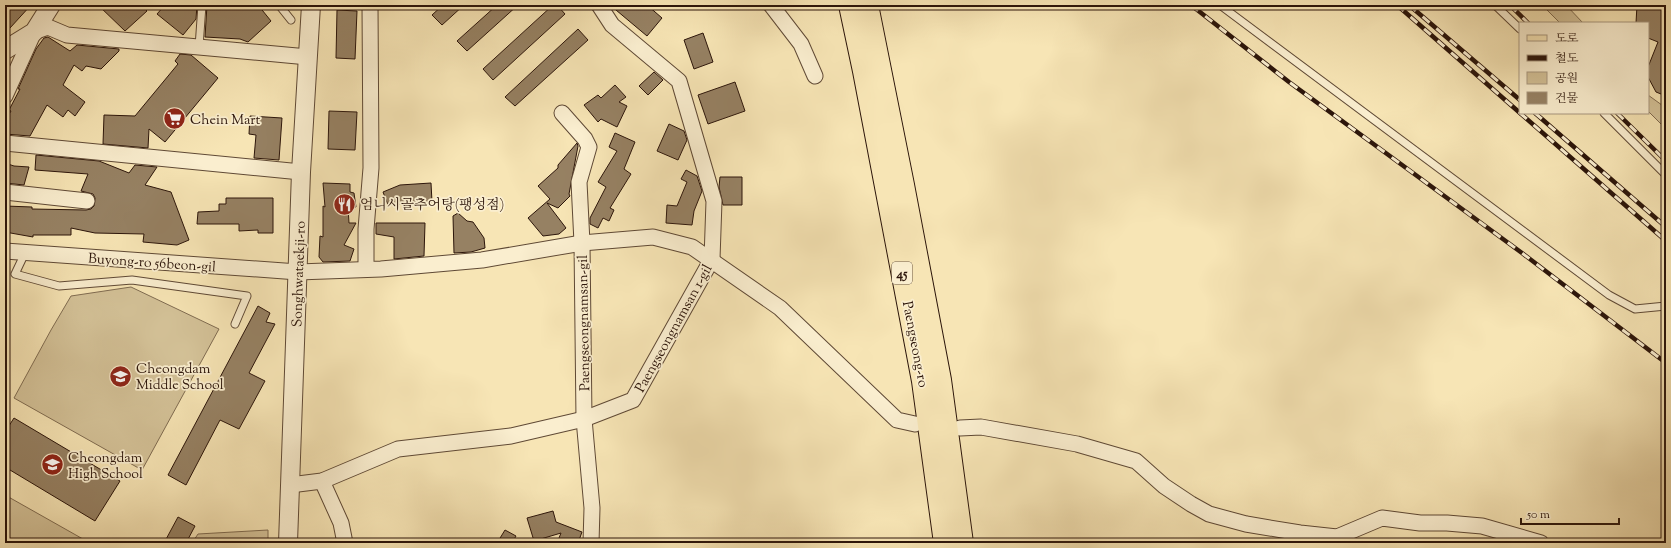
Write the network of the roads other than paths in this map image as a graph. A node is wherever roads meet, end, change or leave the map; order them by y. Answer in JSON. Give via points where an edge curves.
{"nodes":[{"id":1,"x":51,"y":5,"type":"edge"},
{"id":2,"x":202,"y":5,"type":"edge"},
{"id":3,"x":279,"y":5,"type":"edge"},
{"id":4,"x":311,"y":5,"type":"edge"},
{"id":5,"x":370,"y":5,"type":"edge"},
{"id":6,"x":599,"y":5,"type":"edge"},
{"id":7,"x":771,"y":5,"type":"edge"},
{"id":8,"x":850,"y":5,"type":"edge"},
{"id":9,"x":867,"y":5,"type":"edge"},
{"id":10,"x":1220,"y":5,"type":"edge"},
{"id":11,"x":1495,"y":5,"type":"edge"},
{"id":12,"x":291,"y":20,"type":"dead end"},
{"id":13,"x":1519,"y":28,"type":"edge"},
{"id":14,"x":34,"y":32,"type":"junction"},
{"id":15,"x":7,"y":46,"type":"edge"},
{"id":16,"x":199,"y":47,"type":"junction"},
{"id":17,"x":308,"y":57,"type":"junction"},
{"id":18,"x":815,"y":76,"type":"dead end"},
{"id":19,"x":6,"y":89,"type":"edge"},
{"id":20,"x":562,"y":113,"type":"dead end"},
{"id":21,"x":1605,"y":114,"type":"edge"},
{"id":22,"x":5,"y":143,"type":"edge"},
{"id":23,"x":301,"y":172,"type":"junction"},
{"id":24,"x":1666,"y":175,"type":"edge"},
{"id":25,"x":5,"y":192,"type":"edge"},
{"id":26,"x":87,"y":201,"type":"dead end"},
{"id":27,"x":582,"y":243,"type":"junction"},
{"id":28,"x":5,"y":251,"type":"edge"},
{"id":29,"x":25,"y":253,"type":"junction"},
{"id":30,"x":712,"y":259,"type":"junction"},
{"id":31,"x":366,"y":270,"type":"junction"},
{"id":32,"x":298,"y":272,"type":"junction"},
{"id":33,"x":1666,"y":306,"type":"edge"},
{"id":34,"x":235,"y":324,"type":"dead end"},
{"id":35,"x":584,"y":419,"type":"junction"},
{"id":36,"x":915,"y":424,"type":"dead end"},
{"id":37,"x":960,"y":428,"type":"dead end"},
{"id":38,"x":322,"y":481,"type":"junction"},
{"id":39,"x":290,"y":485,"type":"junction"},
{"id":40,"x":288,"y":543,"type":"edge"},
{"id":41,"x":344,"y":543,"type":"edge"},
{"id":42,"x":591,"y":543,"type":"edge"},
{"id":43,"x":945,"y":543,"type":"edge"},
{"id":44,"x":962,"y":543,"type":"edge"},
{"id":45,"x":1540,"y":543,"type":"edge"}],
"edges":[{"from":1,"to":14,"type":"street"},
{"from":2,"to":16,"type":"lane"},
{"from":3,"to":12,"type":"lane"},
{"from":4,"to":17,"type":"street","name":"Songhwataekji-ro"},
{"from":5,"to":31,"type":"street","via":[[371,168],[366,229]]},
{"from":6,"to":30,"type":"street","via":[[612,25],[679,81],[714,201]]},
{"from":7,"to":18,"type":"street","via":[[801,44]]},
{"from":8,"to":43,"type":"main road","name":"Paengseong-ro","number":"45","via":[[923,381]]},
{"from":9,"to":44,"type":"main road","name":"Paengseong-ro","number":"45","via":[[940,380]]},
{"from":10,"to":33,"type":"lane","via":[[1608,295],[1635,309]]},
{"from":11,"to":13,"type":"lane"},
{"from":14,"to":15,"type":"street"},
{"from":14,"to":16,"type":"street","via":[[48,27],[67,35]]},
{"from":14,"to":19,"type":"street"},
{"from":16,"to":17,"type":"street"},
{"from":17,"to":23,"type":"street","name":"Songhwataekji-ro"},
{"from":20,"to":27,"type":"street","name":"Paengseongnamsan-gil","via":[[589,147],[579,182]]},
{"from":21,"to":24,"type":"lane"},
{"from":22,"to":23,"type":"street"},
{"from":23,"to":32,"type":"street","name":"Songhwataekji-ro"},
{"from":25,"to":26,"type":"street"},
{"from":27,"to":30,"type":"street","name":"Buyong-ro 56beon-gil","via":[[653,237],[692,247]]},
{"from":27,"to":31,"type":"street","name":"Buyong-ro 56beon-gil","via":[[482,260]]},
{"from":27,"to":35,"type":"street","name":"Paengseongnamsan-gil"},
{"from":28,"to":29,"type":"street","name":"Buyong-ro 56beon-gil"},
{"from":29,"to":32,"type":"street","name":"Buyong-ro 56beon-gil"},
{"from":29,"to":34,"type":"lane","via":[[15,274],[59,286],[132,280],[247,296]]},
{"from":30,"to":35,"type":"street","name":"Paengseongnamsan 1-gil","via":[[633,400]]},
{"from":30,"to":36,"type":"street","name":"Paengseongnamsan 1-gil","via":[[780,308],[897,420]]},
{"from":31,"to":32,"type":"street","name":"Buyong-ro 56beon-gil"},
{"from":32,"to":39,"type":"street","name":"Songhwataekji-ro"},
{"from":35,"to":38,"type":"street","name":"Paengseongnamsan 1-gil","via":[[511,436],[398,449]]},
{"from":35,"to":42,"type":"street","name":"Paengseongnamsan-gil","via":[[592,508]]},
{"from":37,"to":45,"type":"street","via":[[981,427],[1076,444],[1136,461],[1164,486],[1191,504],[1209,514],[1246,524],[1337,537],[1382,518],[1482,526]]},
{"from":38,"to":39,"type":"street","name":"Paengseongnamsan 1-gil"},
{"from":38,"to":41,"type":"street","via":[[341,523]]},
{"from":39,"to":40,"type":"street","name":"Songhwataekji-ro"}]}
